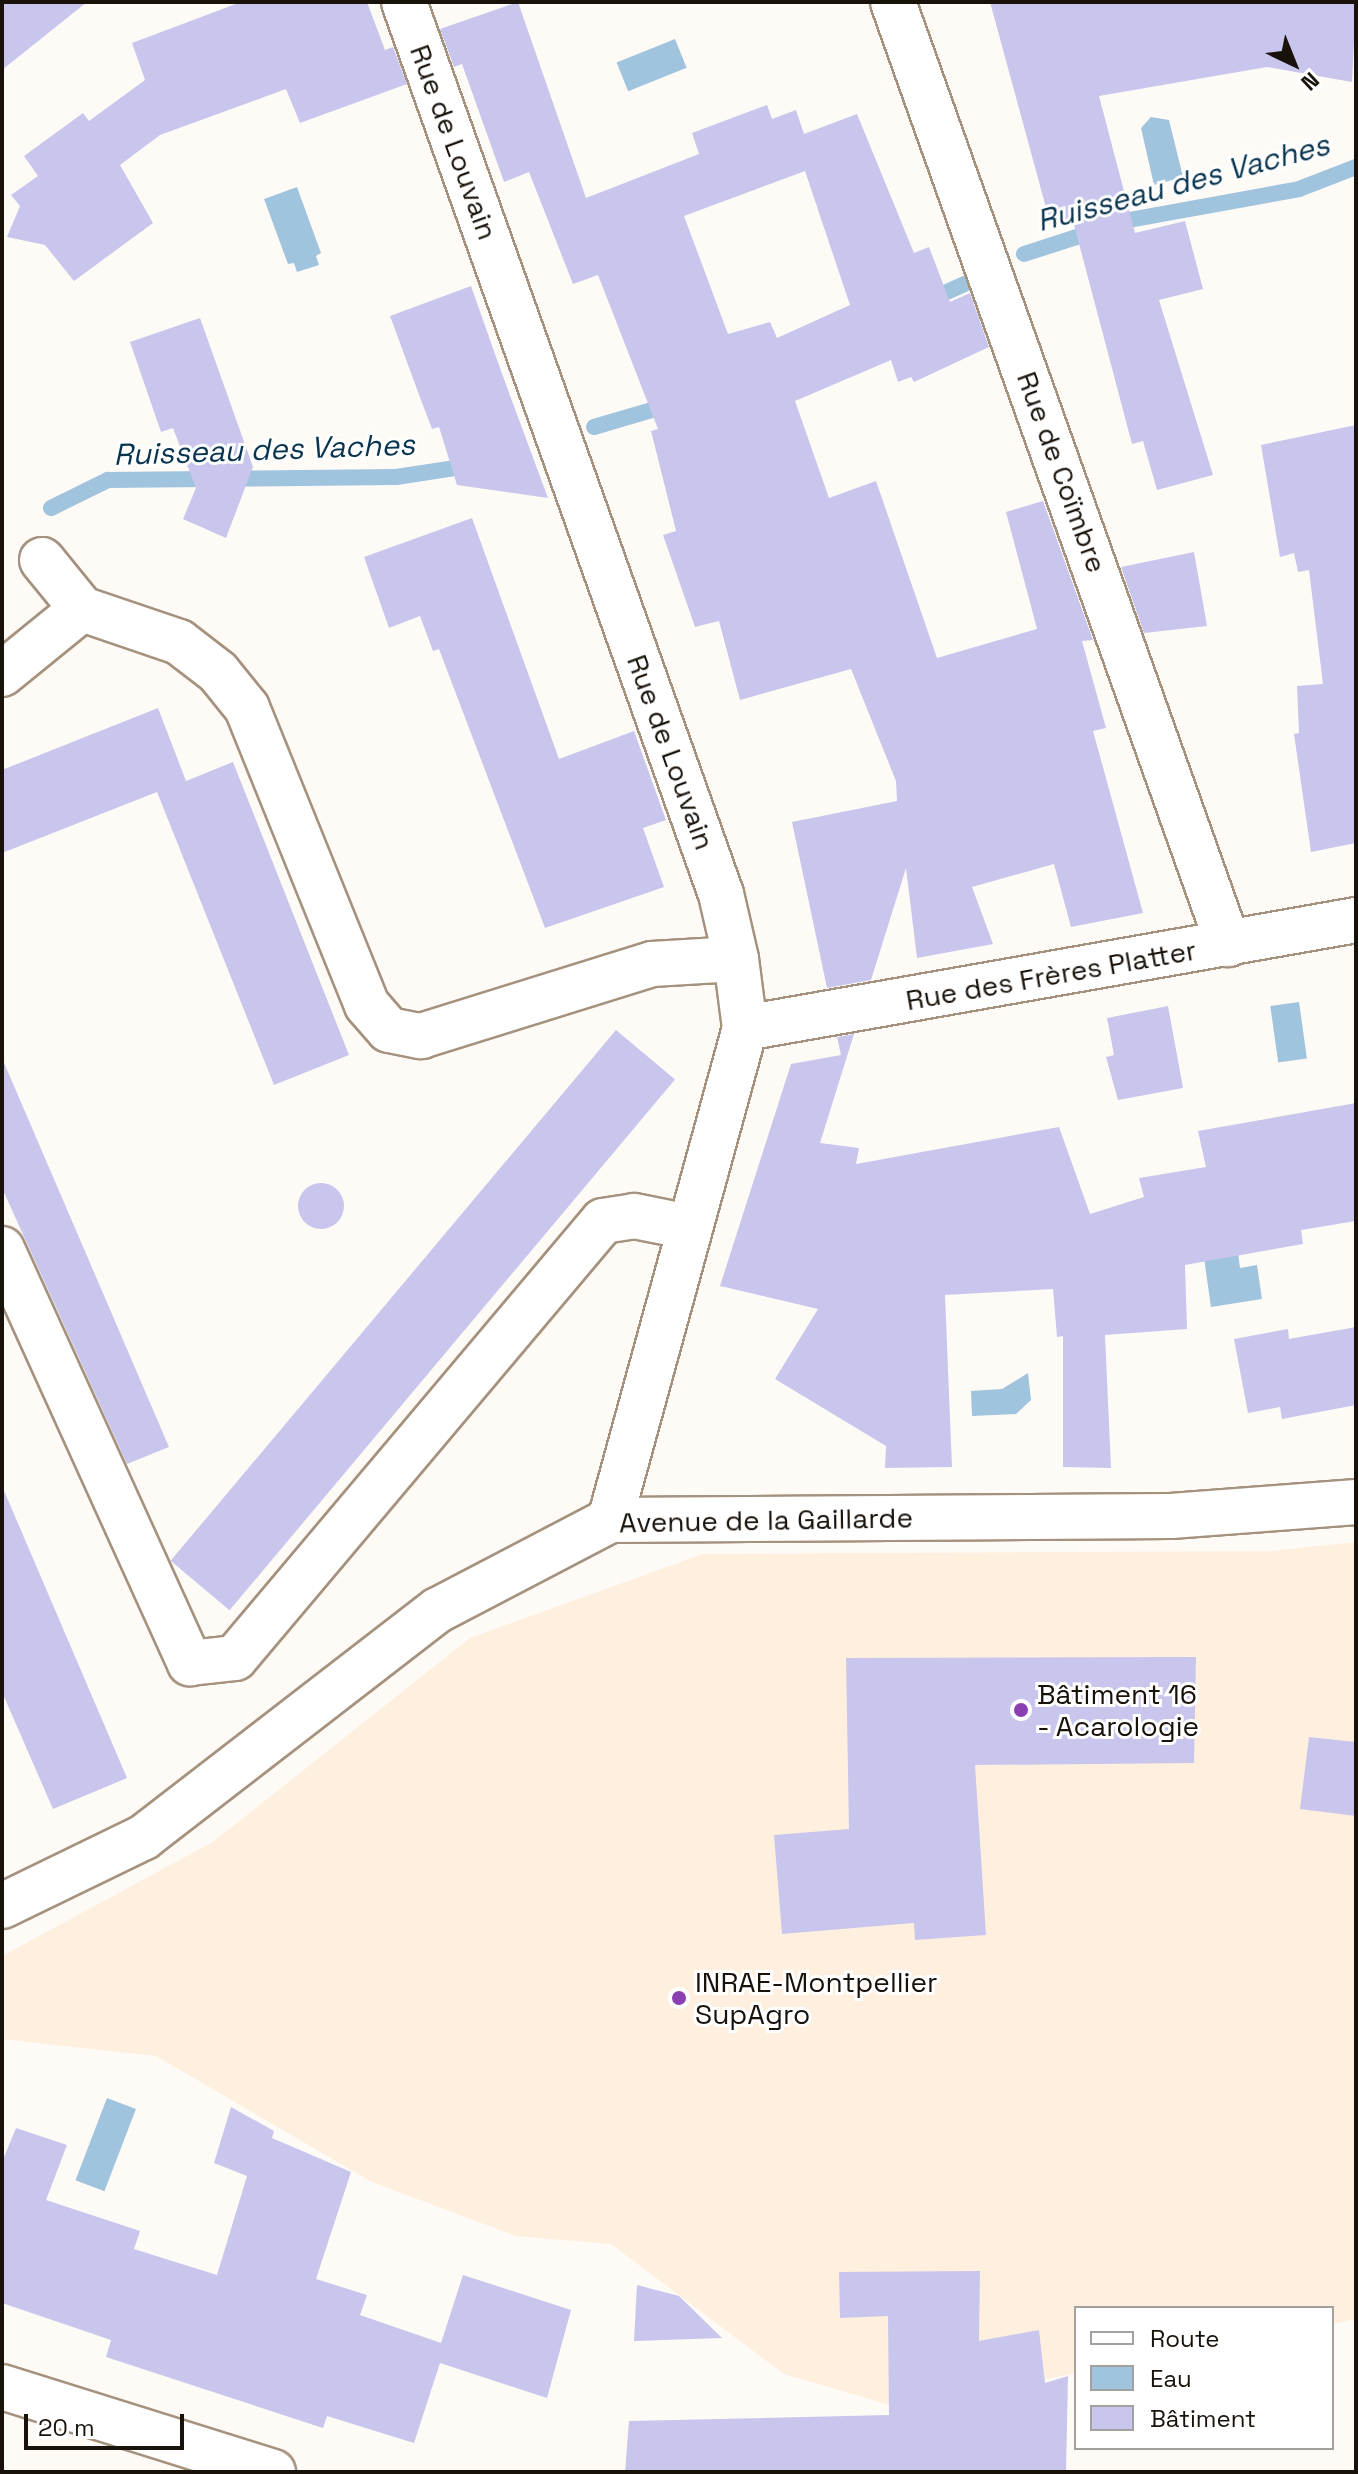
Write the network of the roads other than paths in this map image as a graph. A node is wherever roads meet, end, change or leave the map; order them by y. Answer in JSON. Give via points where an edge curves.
{"nodes":[{"id":1,"x":404,"y":2,"type":"edge"},
{"id":2,"x":893,"y":2,"type":"edge"},
{"id":3,"x":42,"y":560,"type":"dead end"},
{"id":4,"x":82,"y":609,"type":"junction"},
{"id":5,"x":2,"y":674,"type":"edge"},
{"id":6,"x":1356,"y":920,"type":"edge"},
{"id":7,"x":1228,"y":944,"type":"junction"},
{"id":8,"x":736,"y":959,"type":"junction"},
{"id":9,"x":745,"y":1028,"type":"junction"},
{"id":10,"x":689,"y":1227,"type":"junction"},
{"id":11,"x":2,"y":1249,"type":"edge"},
{"id":12,"x":1356,"y":1502,"type":"edge"},
{"id":13,"x":610,"y":1520,"type":"junction"},
{"id":14,"x":2,"y":1906,"type":"edge"},
{"id":15,"x":2,"y":2387,"type":"edge"},
{"id":16,"x":273,"y":2472,"type":"edge"}],
"edges":[{"from":1,"to":8,"type":"street","name":"Rue de Louvain","via":[[721,894]]},
{"from":2,"to":7,"type":"street","name":"Rue de Coïmbre"},
{"from":3,"to":4,"type":"street"},
{"from":4,"to":5,"type":"street"},
{"from":4,"to":8,"type":"street","via":[[179,642],[218,672],[247,708],[367,1005],[389,1030],[421,1036],[652,964]]},
{"from":6,"to":7,"type":"street","name":"Rue des Frères Platter"},
{"from":7,"to":9,"type":"street","name":"Rue des Frères Platter"},
{"from":8,"to":9,"type":"street","name":"Rue de Louvain"},
{"from":9,"to":10,"type":"street","name":"Rue de Louvain"},
{"from":10,"to":11,"type":"street","via":[[634,1216],[603,1221],[235,1658],[190,1663]]},
{"from":10,"to":13,"type":"street","name":"Rue de Louvain"},
{"from":12,"to":13,"type":"street","name":"Avenue de la Gaillarde","via":[[1171,1516]]},
{"from":13,"to":14,"type":"street","name":"Avenue de la Gaillarde","via":[[438,1610],[144,1837]]},
{"from":15,"to":16,"type":"street"}]}
